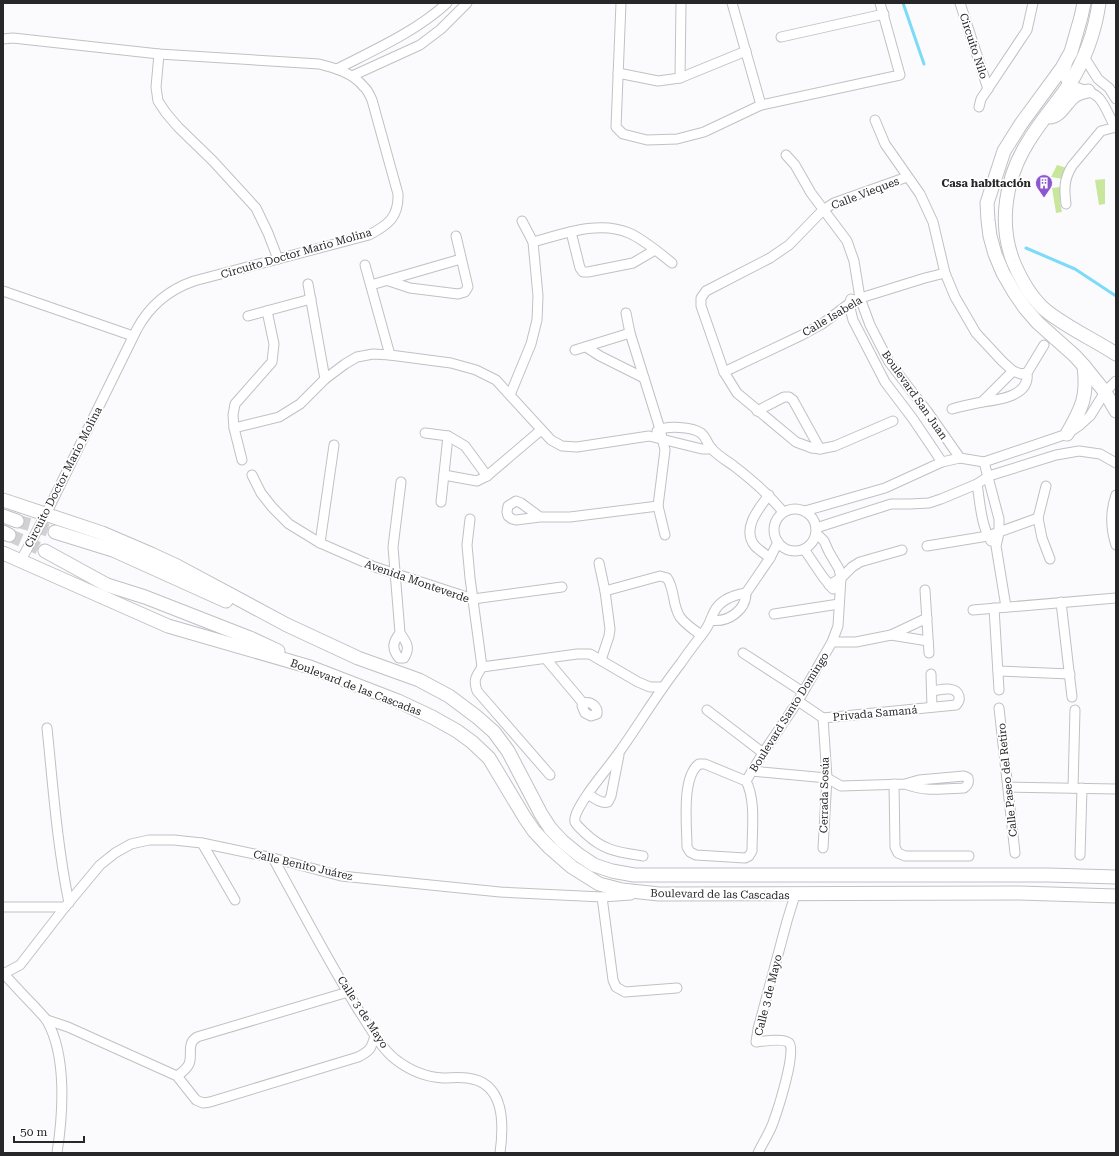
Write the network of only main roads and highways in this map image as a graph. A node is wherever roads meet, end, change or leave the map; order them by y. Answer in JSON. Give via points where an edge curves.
{"nodes":[{"id":1,"x":1084,"y":3,"type":"edge"},
{"id":2,"x":1099,"y":3,"type":"edge"},
{"id":3,"x":1088,"y":91,"type":"road end"},
{"id":4,"x":1045,"y":119,"type":"junction"},
{"id":5,"x":1116,"y":354,"type":"edge"},
{"id":6,"x":1084,"y":366,"type":"junction"},
{"id":7,"x":1116,"y":411,"type":"edge"},
{"id":8,"x":1067,"y":434,"type":"road end"},
{"id":9,"x":3,"y":500,"type":"edge"},
{"id":10,"x":3,"y":516,"type":"edge"},
{"id":11,"x":17,"y":521,"type":"tunnel mouth"},
{"id":12,"x":55,"y":532,"type":"tunnel mouth"},
{"id":13,"x":45,"y":551,"type":"tunnel mouth"},
{"id":14,"x":3,"y":554,"type":"edge"},
{"id":15,"x":287,"y":625,"type":"junction"},
{"id":16,"x":310,"y":667,"type":"junction"},
{"id":17,"x":1098,"y":876,"type":"junction"},
{"id":18,"x":1116,"y":877,"type":"edge"},
{"id":19,"x":1095,"y":895,"type":"junction"},
{"id":20,"x":1116,"y":896,"type":"edge"}],
"edges":[{"from":1,"to":6,"type":"main road","via":[[1071,52],[1004,151],[987,203],[993,248],[1014,292],[1038,323]]},
{"from":2,"to":4,"type":"main road","via":[[1084,57]]},
{"from":3,"to":4,"type":"main road","via":[[1073,97],[1054,117]]},
{"from":4,"to":5,"type":"main road","via":[[1029,140],[1013,173],[1005,215],[1011,254],[1019,275],[1032,296],[1044,308]]},
{"from":6,"to":7,"type":"main road","via":[[1105,392]]},
{"from":6,"to":8,"type":"main road","via":[[1086,382],[1083,402]]},
{"from":9,"to":15,"type":"main road","name":"Boulevard de las Cascadas","via":[[102,533],[164,560]]},
{"from":10,"to":11,"type":"main road"},
{"from":12,"to":15,"type":"main road","via":[[113,550]]},
{"from":13,"to":16,"type":"main road","via":[[107,585],[250,638]]},
{"from":14,"to":16,"type":"main road","name":"Boulevard de las Cascadas","via":[[168,626]]},
{"from":15,"to":17,"type":"main road","name":"Boulevard de las Cascadas","via":[[358,658],[419,680],[449,696],[477,717],[494,732],[508,751],[550,828],[579,855],[594,865],[612,871],[634,875]]},
{"from":16,"to":19,"type":"main road","name":"Boulevard de las Cascadas","via":[[398,701],[432,717],[472,742],[489,758],[534,831],[572,867],[599,884],[622,890],[659,894]]},
{"from":17,"to":18,"type":"main road","name":"Boulevard de las Cascadas"},
{"from":17,"to":19,"type":"main road"},
{"from":19,"to":20,"type":"main road","name":"Boulevard de las Cascadas"}]}
